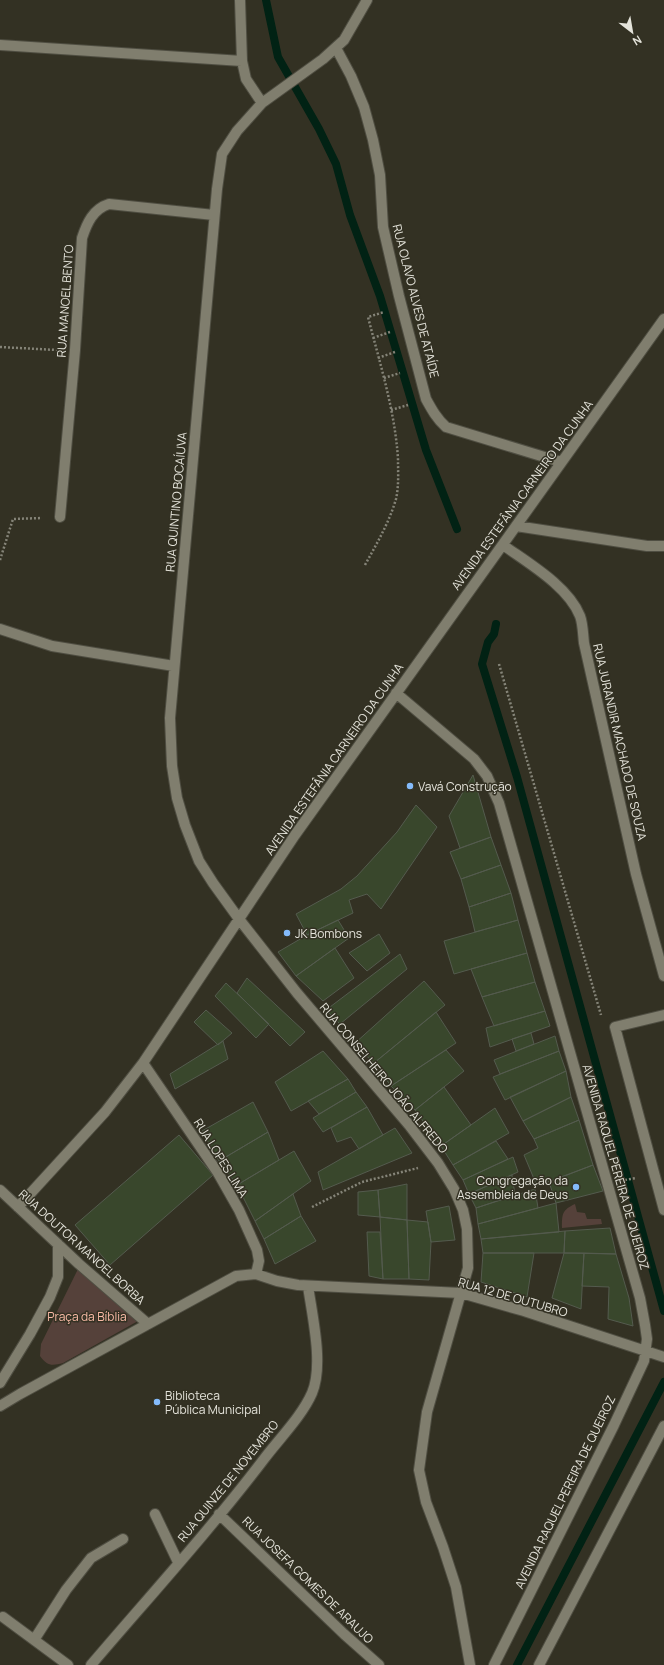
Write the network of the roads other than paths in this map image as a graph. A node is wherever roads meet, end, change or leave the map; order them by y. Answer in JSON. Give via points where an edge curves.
{"nodes":[{"id":1,"x":240,"y":0,"type":"edge"},
{"id":2,"x":367,"y":0,"type":"edge"},
{"id":3,"x":0,"y":45,"type":"edge"},
{"id":4,"x":336,"y":48,"type":"junction"},
{"id":5,"x":242,"y":62,"type":"junction"},
{"id":6,"x":262,"y":103,"type":"junction"},
{"id":7,"x":214,"y":215,"type":"junction"},
{"id":8,"x":664,"y":319,"type":"edge"},
{"id":9,"x":561,"y":462,"type":"junction"},
{"id":10,"x":60,"y":516,"type":"road end"},
{"id":11,"x":516,"y":526,"type":"junction"},
{"id":12,"x":503,"y":544,"type":"junction"},
{"id":13,"x":664,"y":546,"type":"edge"},
{"id":14,"x":0,"y":629,"type":"edge"},
{"id":15,"x":174,"y":666,"type":"junction"},
{"id":16,"x":396,"y":693,"type":"junction"},
{"id":17,"x":239,"y":919,"type":"junction"},
{"id":18,"x":664,"y":976,"type":"edge"},
{"id":19,"x":664,"y":1015,"type":"edge"},
{"id":20,"x":143,"y":1063,"type":"junction"},
{"id":21,"x":659,"y":1173,"type":"edge"},
{"id":22,"x":0,"y":1190,"type":"edge"},
{"id":23,"x":18,"y":1207,"type":"junction"},
{"id":24,"x":664,"y":1210,"type":"edge"},
{"id":25,"x":58,"y":1244,"type":"junction"},
{"id":26,"x":256,"y":1274,"type":"junction"},
{"id":27,"x":308,"y":1286,"type":"junction"},
{"id":28,"x":461,"y":1293,"type":"junction"},
{"id":29,"x":148,"y":1324,"type":"junction"},
{"id":30,"x":645,"y":1351,"type":"junction"},
{"id":31,"x":660,"y":1356,"type":"edge"},
{"id":32,"x":0,"y":1383,"type":"edge"},
{"id":33,"x":0,"y":1406,"type":"edge"},
{"id":34,"x":664,"y":1426,"type":"edge"},
{"id":35,"x":155,"y":1514,"type":"dead end"},
{"id":36,"x":219,"y":1514,"type":"junction"},
{"id":37,"x":123,"y":1539,"type":"dead end"},
{"id":38,"x":178,"y":1562,"type":"junction"},
{"id":39,"x":3,"y":1618,"type":"dead end"},
{"id":40,"x":34,"y":1640,"type":"junction"},
{"id":41,"x":68,"y":1665,"type":"edge"},
{"id":42,"x":91,"y":1665,"type":"edge"},
{"id":43,"x":379,"y":1665,"type":"edge"},
{"id":44,"x":470,"y":1665,"type":"edge"},
{"id":45,"x":494,"y":1665,"type":"edge"},
{"id":46,"x":539,"y":1665,"type":"edge"}],
"edges":[{"from":1,"to":5,"type":"street"},
{"from":2,"to":4,"type":"street","via":[[344,40]]},
{"from":3,"to":5,"type":"street"},
{"from":4,"to":6,"type":"street","name":"RUA QUINTINO BOCAÍUVA"},
{"from":4,"to":9,"type":"street","name":"RUA OLAVO ALVES DE ATAÍDE","via":[[364,107],[373,140],[380,175],[383,227],[426,399],[433,412],[446,427]]},
{"from":5,"to":6,"type":"street","via":[[246,79]]},
{"from":6,"to":7,"type":"street","name":"RUA QUINTINO BOCAÍUVA","via":[[237,131],[222,154]]},
{"from":7,"to":10,"type":"street","name":"RUA MANOEL BENTO","via":[[109,204],[101,206],[92,214],[86,225],[82,238]]},
{"from":7,"to":15,"type":"street","name":"RUA QUINTINO BOCAÍUVA"},
{"from":8,"to":9,"type":"street","name":"AVENIDA ESTEFÂNIA CARNEIRO DA CUNHA"},
{"from":9,"to":11,"type":"street","name":"AVENIDA ESTEFÂNIA CARNEIRO DA CUNHA"},
{"from":11,"to":12,"type":"street","name":"AVENIDA ESTEFÂNIA CARNEIRO DA CUNHA"},
{"from":11,"to":13,"type":"street","via":[[647,546]]},
{"from":12,"to":16,"type":"street","name":"AVENIDA ESTEFÂNIA CARNEIRO DA CUNHA"},
{"from":12,"to":18,"type":"street","name":"RUA JURANDIR MACHADO DE SOUZA","via":[[563,589],[580,616],[636,874]]},
{"from":14,"to":15,"type":"street","via":[[52,646]]},
{"from":15,"to":17,"type":"street","name":"RUA QUINTINO BOCAÍUVA","via":[[170,718],[172,766],[178,798],[199,861]]},
{"from":16,"to":17,"type":"street","name":"AVENIDA ESTEFÂNIA CARNEIRO DA CUNHA"},
{"from":16,"to":30,"type":"street","name":"AVENIDA RAQUEL PEREIRA DE QUEIROZ","via":[[474,759],[487,776],[499,804],[640,1298],[645,1325]]},
{"from":17,"to":20,"type":"street","name":"AVENIDA ESTEFÂNIA CARNEIRO DA CUNHA"},
{"from":17,"to":28,"type":"street","name":"RUA CONSELHEIRO JOÃO ALFREDO","via":[[297,994],[409,1126],[454,1188],[463,1210],[467,1230],[468,1268]]},
{"from":19,"to":21,"type":"street","via":[[615,1027]]},
{"from":20,"to":23,"type":"street","name":"AVENIDA ESTEFÂNIA CARNEIRO DA CUNHA","via":[[105,1112]]},
{"from":20,"to":26,"type":"street","name":"RUA LOPES LIMA","via":[[218,1173],[239,1210],[257,1250],[259,1261]]},
{"from":21,"to":24,"type":"street"},
{"from":22,"to":23,"type":"street","name":"RUA DOUTOR MANOEL BORBA"},
{"from":23,"to":25,"type":"street","name":"RUA DOUTOR MANOEL BORBA"},
{"from":25,"to":29,"type":"street","name":"RUA DOUTOR MANOEL BORBA"},
{"from":25,"to":32,"type":"street","via":[[58,1277],[50,1297]]},
{"from":26,"to":27,"type":"street","name":"RUA 12 DE OUTUBRO","via":[[277,1281]]},
{"from":26,"to":29,"type":"street","via":[[236,1276]]},
{"from":27,"to":28,"type":"street","name":"RUA 12 DE OUTUBRO"},
{"from":27,"to":36,"type":"street","name":"RUA QUINZE DE NOVEMBRO","via":[[316,1347],[316,1378],[312,1393],[296,1418]]},
{"from":28,"to":30,"type":"street","name":"RUA 12 DE OUTUBRO"},
{"from":28,"to":44,"type":"street","name":"RUA CONSELHEIRO JOÃO ALFREDO","via":[[427,1412],[419,1470],[426,1502],[456,1587]]},
{"from":29,"to":33,"type":"street"},
{"from":30,"to":31,"type":"street","name":"RUA 12 DE OUTUBRO"},
{"from":30,"to":45,"type":"street","name":"AVENIDA RAQUEL PEREIRA DE QUEIROZ","via":[[644,1361],[614,1425]]},
{"from":34,"to":46,"type":"street"},
{"from":35,"to":38,"type":"street"},
{"from":36,"to":38,"type":"street","name":"RUA QUINZE DE NOVEMBRO"},
{"from":36,"to":43,"type":"street","name":"RUA JOSEFA GOMES DE ARAUJO"},
{"from":37,"to":40,"type":"street","via":[[91,1558],[66,1590]]},
{"from":38,"to":42,"type":"street","name":"RUA QUINZE DE NOVEMBRO"},
{"from":39,"to":40,"type":"street"},
{"from":40,"to":41,"type":"street"}]}
